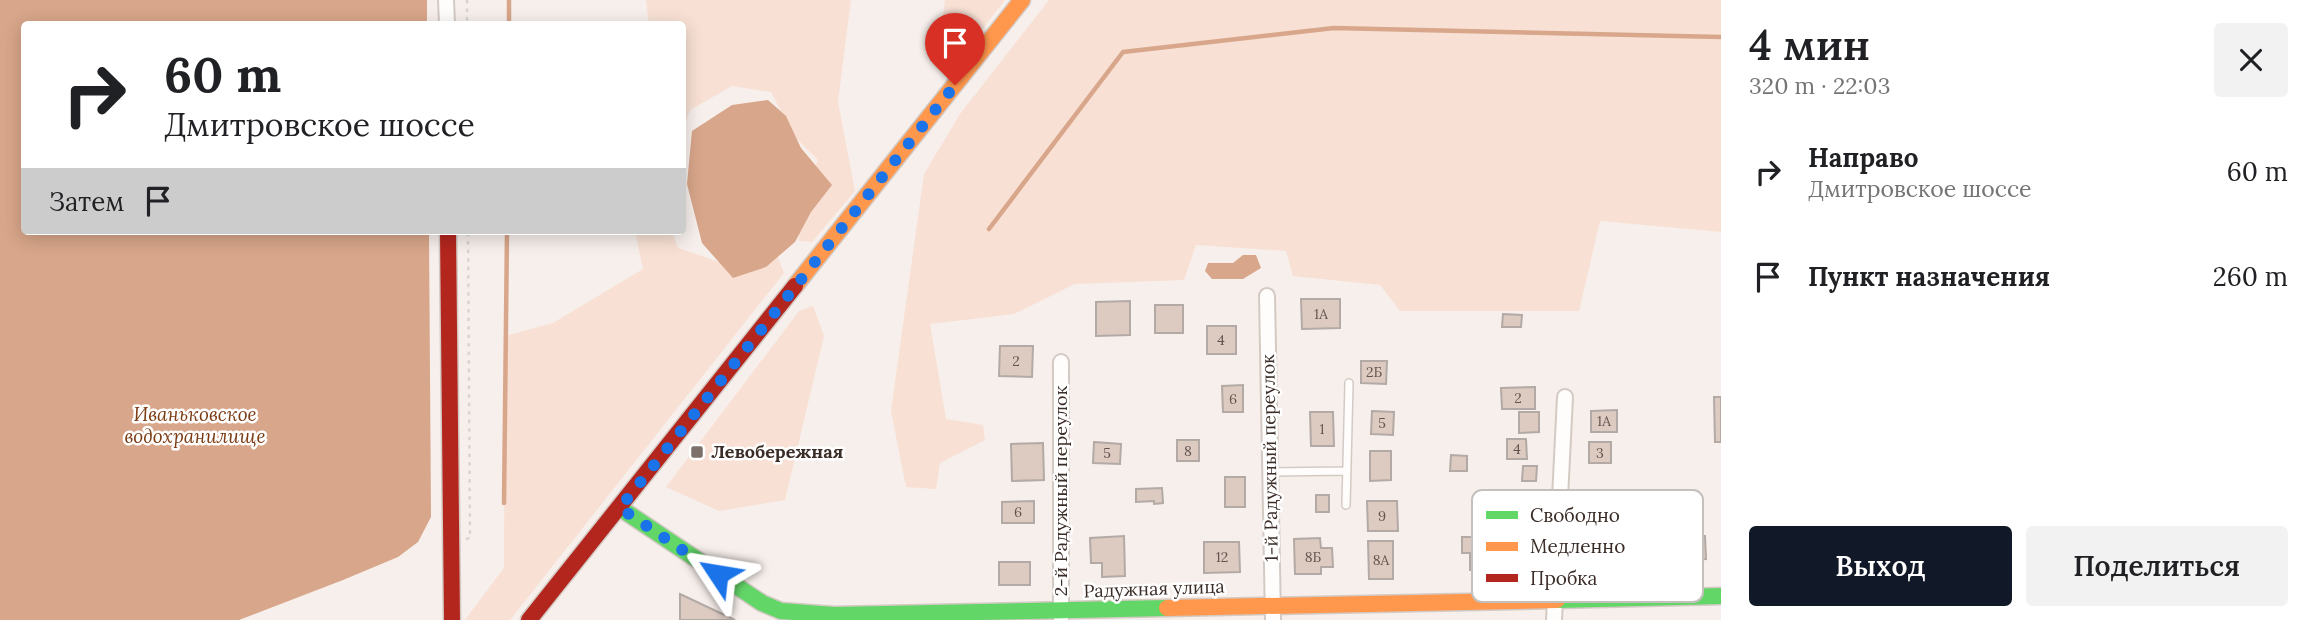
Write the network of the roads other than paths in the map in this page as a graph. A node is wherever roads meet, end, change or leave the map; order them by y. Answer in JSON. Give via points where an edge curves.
{"nodes":[{"id":1,"x":446,"y":0,"type":"edge"},
{"id":2,"x":1022,"y":0,"type":"edge"},
{"id":3,"x":447,"y":21,"type":"edge"},
{"id":4,"x":448,"y":235,"type":"edge"},
{"id":5,"x":1267,"y":296,"type":"dead end"},
{"id":6,"x":1061,"y":362,"type":"dead end"},
{"id":7,"x":1349,"y":383,"type":"dead end"},
{"id":8,"x":1565,"y":397,"type":"dead end"},
{"id":9,"x":1345,"y":471,"type":"junction"},
{"id":10,"x":1271,"y":472,"type":"junction"},
{"id":11,"x":1560,"y":490,"type":"edge"},
{"id":12,"x":1346,"y":505,"type":"dead end"},
{"id":13,"x":620,"y":508,"type":"junction"},
{"id":14,"x":1703,"y":596,"type":"edge"},
{"id":15,"x":1721,"y":596,"type":"edge"},
{"id":16,"x":1474,"y":602,"type":"edge"},
{"id":17,"x":1554,"y":602,"type":"edge"},
{"id":18,"x":1273,"y":612,"type":"edge"},
{"id":19,"x":788,"y":616,"type":"edge"},
{"id":20,"x":1061,"y":616,"type":"edge"},
{"id":21,"x":452,"y":620,"type":"edge"},
{"id":22,"x":528,"y":620,"type":"edge"},
{"id":23,"x":1554,"y":620,"type":"edge"}],
"edges":[{"from":1,"to":3,"type":"street"},
{"from":2,"to":13,"type":"street"},
{"from":4,"to":21,"type":"street"},
{"from":5,"to":10,"type":"street","name":"1-й Радужный переулок"},
{"from":6,"to":20,"type":"street","name":"2-й Радужный переулок"},
{"from":7,"to":9,"type":"lane"},
{"from":8,"to":11,"type":"street"},
{"from":9,"to":10,"type":"lane"},
{"from":9,"to":12,"type":"lane"},
{"from":10,"to":18,"type":"street","name":"1-й Радужный переулок"},
{"from":13,"to":19,"type":"street","name":"Радужная улица"},
{"from":13,"to":22,"type":"street"},
{"from":14,"to":15,"type":"street","name":"Радужная улица"},
{"from":16,"to":18,"type":"street","name":"Радужная улица"},
{"from":17,"to":23,"type":"street"},
{"from":18,"to":20,"type":"street","name":"Радужная улица"},
{"from":19,"to":20,"type":"street","name":"Радужная улица"}]}
